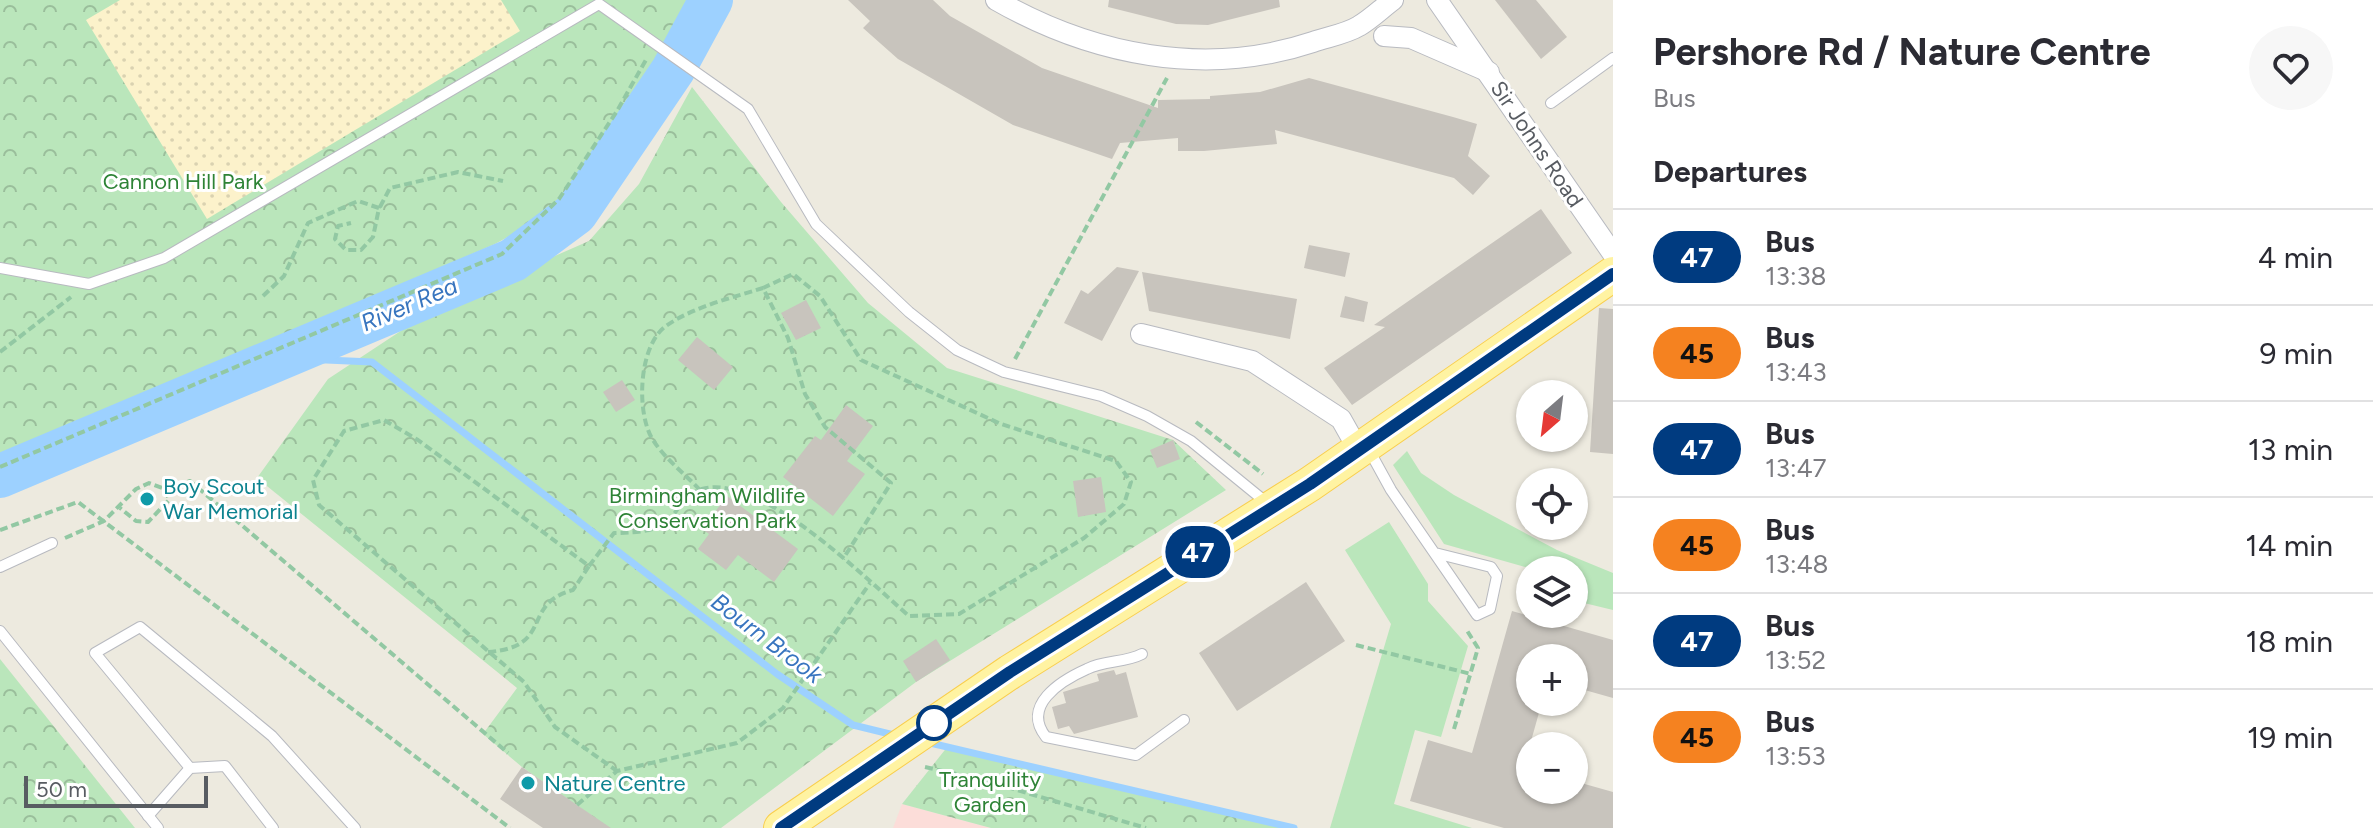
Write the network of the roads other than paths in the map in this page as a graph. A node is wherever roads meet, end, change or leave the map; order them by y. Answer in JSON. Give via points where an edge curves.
{"nodes":[{"id":1,"x":996,"y":0,"type":"edge"},
{"id":2,"x":1393,"y":0,"type":"edge"},
{"id":3,"x":1437,"y":0,"type":"edge"},
{"id":4,"x":1384,"y":36,"type":"dead end"},
{"id":5,"x":1613,"y":58,"type":"edge"},
{"id":6,"x":1489,"y":72,"type":"junction"},
{"id":7,"x":1551,"y":103,"type":"dead end"},
{"id":8,"x":1613,"y":254,"type":"edge"},
{"id":9,"x":0,"y":268,"type":"edge"},
{"id":10,"x":1613,"y":274,"type":"edge"},
{"id":11,"x":1141,"y":334,"type":"dead end"},
{"id":12,"x":1363,"y":448,"type":"junction"},
{"id":13,"x":1271,"y":507,"type":"junction"},
{"id":14,"x":52,"y":543,"type":"road end"},
{"id":15,"x":1435,"y":553,"type":"junction"},
{"id":16,"x":0,"y":567,"type":"edge"},
{"id":17,"x":0,"y":631,"type":"edge"},
{"id":18,"x":1142,"y":654,"type":"dead end"},
{"id":19,"x":1184,"y":720,"type":"dead end"},
{"id":20,"x":190,"y":768,"type":"junction"},
{"id":21,"x":148,"y":816,"type":"junction"},
{"id":22,"x":795,"y":823,"type":"edge"},
{"id":23,"x":158,"y":828,"type":"edge"},
{"id":24,"x":273,"y":828,"type":"edge"},
{"id":25,"x":355,"y":828,"type":"edge"}],
"edges":[{"from":1,"to":2,"type":"street","via":[[1079,40],[1178,59],[1252,58],[1302,46],[1357,28]]},
{"from":3,"to":6,"type":"street","name":"Sir Johns Road"},
{"from":4,"to":6,"type":"street","name":"Sir Johns Road","via":[[1411,38]]},
{"from":5,"to":7,"type":"lane"},
{"from":6,"to":8,"type":"street","name":"Sir Johns Road"},
{"from":9,"to":13,"type":"lane","via":[[89,284],[164,258],[599,4],[748,109],[816,224],[957,350],[1004,372],[1101,396],[1147,416],[1191,441]]},
{"from":10,"to":12,"type":"main road"},
{"from":11,"to":12,"type":"street","via":[[1252,361],[1341,419]]},
{"from":12,"to":13,"type":"main road"},
{"from":12,"to":15,"type":"lane"},
{"from":13,"to":22,"type":"main road","via":[[925,729]]},
{"from":14,"to":16,"type":"lane"},
{"from":15,"to":15,"type":"lane","via":[[1477,615],[1490,609],[1497,576],[1491,567]]},
{"from":17,"to":21,"type":"lane"},
{"from":18,"to":19,"type":"lane","via":[[1089,667],[1045,696],[1036,712],[1037,726],[1046,737],[1136,755]]},
{"from":20,"to":21,"type":"lane"},
{"from":20,"to":24,"type":"lane","via":[[225,766]]},
{"from":20,"to":25,"type":"lane","via":[[95,653],[140,627],[272,736]]},
{"from":21,"to":23,"type":"lane"}]}
